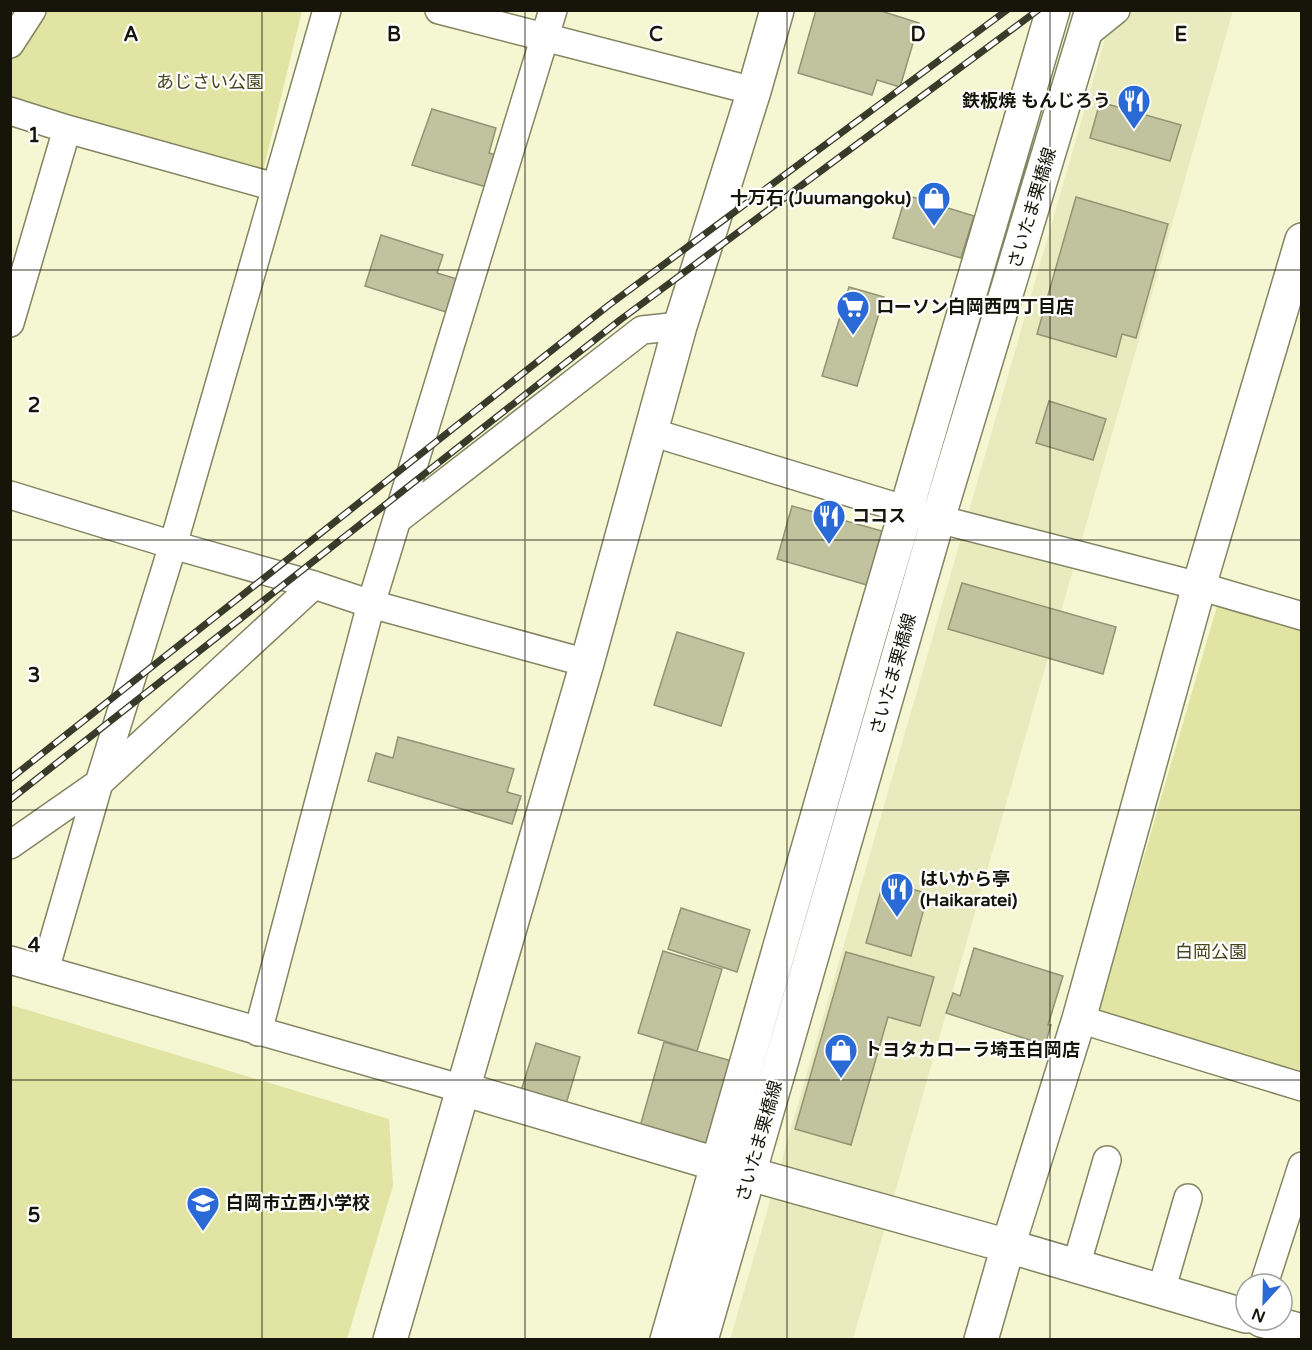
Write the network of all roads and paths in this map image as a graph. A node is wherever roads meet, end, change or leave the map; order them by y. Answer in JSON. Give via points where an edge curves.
{"nodes":[{"id":1,"x":32,"y":10,"type":"edge"},
{"id":2,"x":327,"y":10,"type":"edge"},
{"id":3,"x":439,"y":10,"type":"edge"},
{"id":4,"x":553,"y":10,"type":"edge"},
{"id":5,"x":777,"y":10,"type":"edge"},
{"id":6,"x":1053,"y":10,"type":"edge"},
{"id":7,"x":1116,"y":10,"type":"edge"},
{"id":8,"x":1088,"y":23,"type":"edge"},
{"id":9,"x":545,"y":38,"type":"junction"},
{"id":10,"x":10,"y":44,"type":"edge"},
{"id":11,"x":754,"y":91,"type":"junction"},
{"id":12,"x":10,"y":111,"type":"edge"},
{"id":13,"x":67,"y":129,"type":"junction"},
{"id":14,"x":275,"y":188,"type":"junction"},
{"id":15,"x":1302,"y":240,"type":"edge"},
{"id":16,"x":10,"y":323,"type":"edge"},
{"id":17,"x":680,"y":326,"type":"junction"},
{"id":18,"x":651,"y":432,"type":"junction"},
{"id":19,"x":10,"y":495,"type":"edge"},
{"id":20,"x":907,"y":508,"type":"junction"},
{"id":21,"x":398,"y":519,"type":"junction"},
{"id":22,"x":938,"y":519,"type":"junction"},
{"id":23,"x":173,"y":545,"type":"junction"},
{"id":24,"x":314,"y":585,"type":"junction"},
{"id":25,"x":1199,"y":586,"type":"junction"},
{"id":26,"x":371,"y":604,"type":"junction"},
{"id":27,"x":1302,"y":616,"type":"edge"},
{"id":28,"x":587,"y":663,"type":"junction"},
{"id":29,"x":99,"y":783,"type":"junction"},
{"id":30,"x":10,"y":845,"type":"edge"},
{"id":31,"x":10,"y":960,"type":"edge"},
{"id":32,"x":45,"y":970,"type":"junction"},
{"id":33,"x":1079,"y":1019,"type":"junction"},
{"id":34,"x":258,"y":1032,"type":"junction"},
{"id":35,"x":1302,"y":1087,"type":"edge"},
{"id":36,"x":463,"y":1089,"type":"junction"},
{"id":37,"x":1107,"y":1160,"type":"dead end"},
{"id":38,"x":718,"y":1163,"type":"junction"},
{"id":39,"x":1302,"y":1166,"type":"edge"},
{"id":40,"x":750,"y":1174,"type":"junction"},
{"id":41,"x":1188,"y":1198,"type":"dead end"},
{"id":42,"x":1008,"y":1246,"type":"junction"},
{"id":43,"x":1076,"y":1266,"type":"junction"},
{"id":44,"x":1268,"y":1272,"type":"edge"},
{"id":45,"x":1161,"y":1291,"type":"junction"},
{"id":46,"x":1234,"y":1312,"type":"edge"},
{"id":47,"x":390,"y":1340,"type":"edge"},
{"id":48,"x":667,"y":1340,"type":"edge"},
{"id":49,"x":701,"y":1340,"type":"edge"},
{"id":50,"x":981,"y":1340,"type":"edge"}],
"edges":[{"from":1,"to":10,"type":"street"},
{"from":2,"to":14,"type":"street"},
{"from":3,"to":9,"type":"street"},
{"from":4,"to":9,"type":"street"},
{"from":5,"to":11,"type":"street"},
{"from":6,"to":20,"type":"street","name":"さいたま栗橋線"},
{"from":7,"to":8,"type":"street"},
{"from":8,"to":22,"type":"street","name":"さいたま栗橋線"},
{"from":9,"to":11,"type":"street"},
{"from":9,"to":21,"type":"street"},
{"from":11,"to":17,"type":"street"},
{"from":12,"to":13,"type":"street"},
{"from":13,"to":14,"type":"street"},
{"from":13,"to":16,"type":"street"},
{"from":14,"to":23,"type":"street"},
{"from":15,"to":25,"type":"street"},
{"from":17,"to":18,"type":"street"},
{"from":17,"to":21,"type":"street","via":[[642,330]]},
{"from":18,"to":20,"type":"street"},
{"from":18,"to":28,"type":"street"},
{"from":19,"to":23,"type":"street"},
{"from":20,"to":22,"type":"street"},
{"from":20,"to":38,"type":"street","name":"さいたま栗橋線"},
{"from":21,"to":26,"type":"street"},
{"from":22,"to":25,"type":"street"},
{"from":22,"to":40,"type":"street","name":"さいたま栗橋線"},
{"from":23,"to":24,"type":"street"},
{"from":23,"to":29,"type":"street"},
{"from":24,"to":26,"type":"street"},
{"from":24,"to":29,"type":"street"},
{"from":25,"to":27,"type":"street"},
{"from":25,"to":33,"type":"street"},
{"from":26,"to":28,"type":"street"},
{"from":26,"to":34,"type":"street"},
{"from":28,"to":36,"type":"street"},
{"from":29,"to":30,"type":"street"},
{"from":29,"to":32,"type":"street"},
{"from":31,"to":32,"type":"street"},
{"from":32,"to":34,"type":"street"},
{"from":33,"to":35,"type":"street"},
{"from":33,"to":42,"type":"street"},
{"from":34,"to":36,"type":"street"},
{"from":36,"to":38,"type":"street"},
{"from":36,"to":47,"type":"street"},
{"from":37,"to":43,"type":"street"},
{"from":38,"to":40,"type":"street"},
{"from":38,"to":48,"type":"street","name":"さいたま栗橋線"},
{"from":39,"to":44,"type":"street"},
{"from":40,"to":42,"type":"street"},
{"from":40,"to":49,"type":"street","name":"さいたま栗橋線"},
{"from":41,"to":45,"type":"street"},
{"from":42,"to":43,"type":"street"},
{"from":42,"to":50,"type":"street"},
{"from":43,"to":45,"type":"street"},
{"from":45,"to":46,"type":"street"}]}
